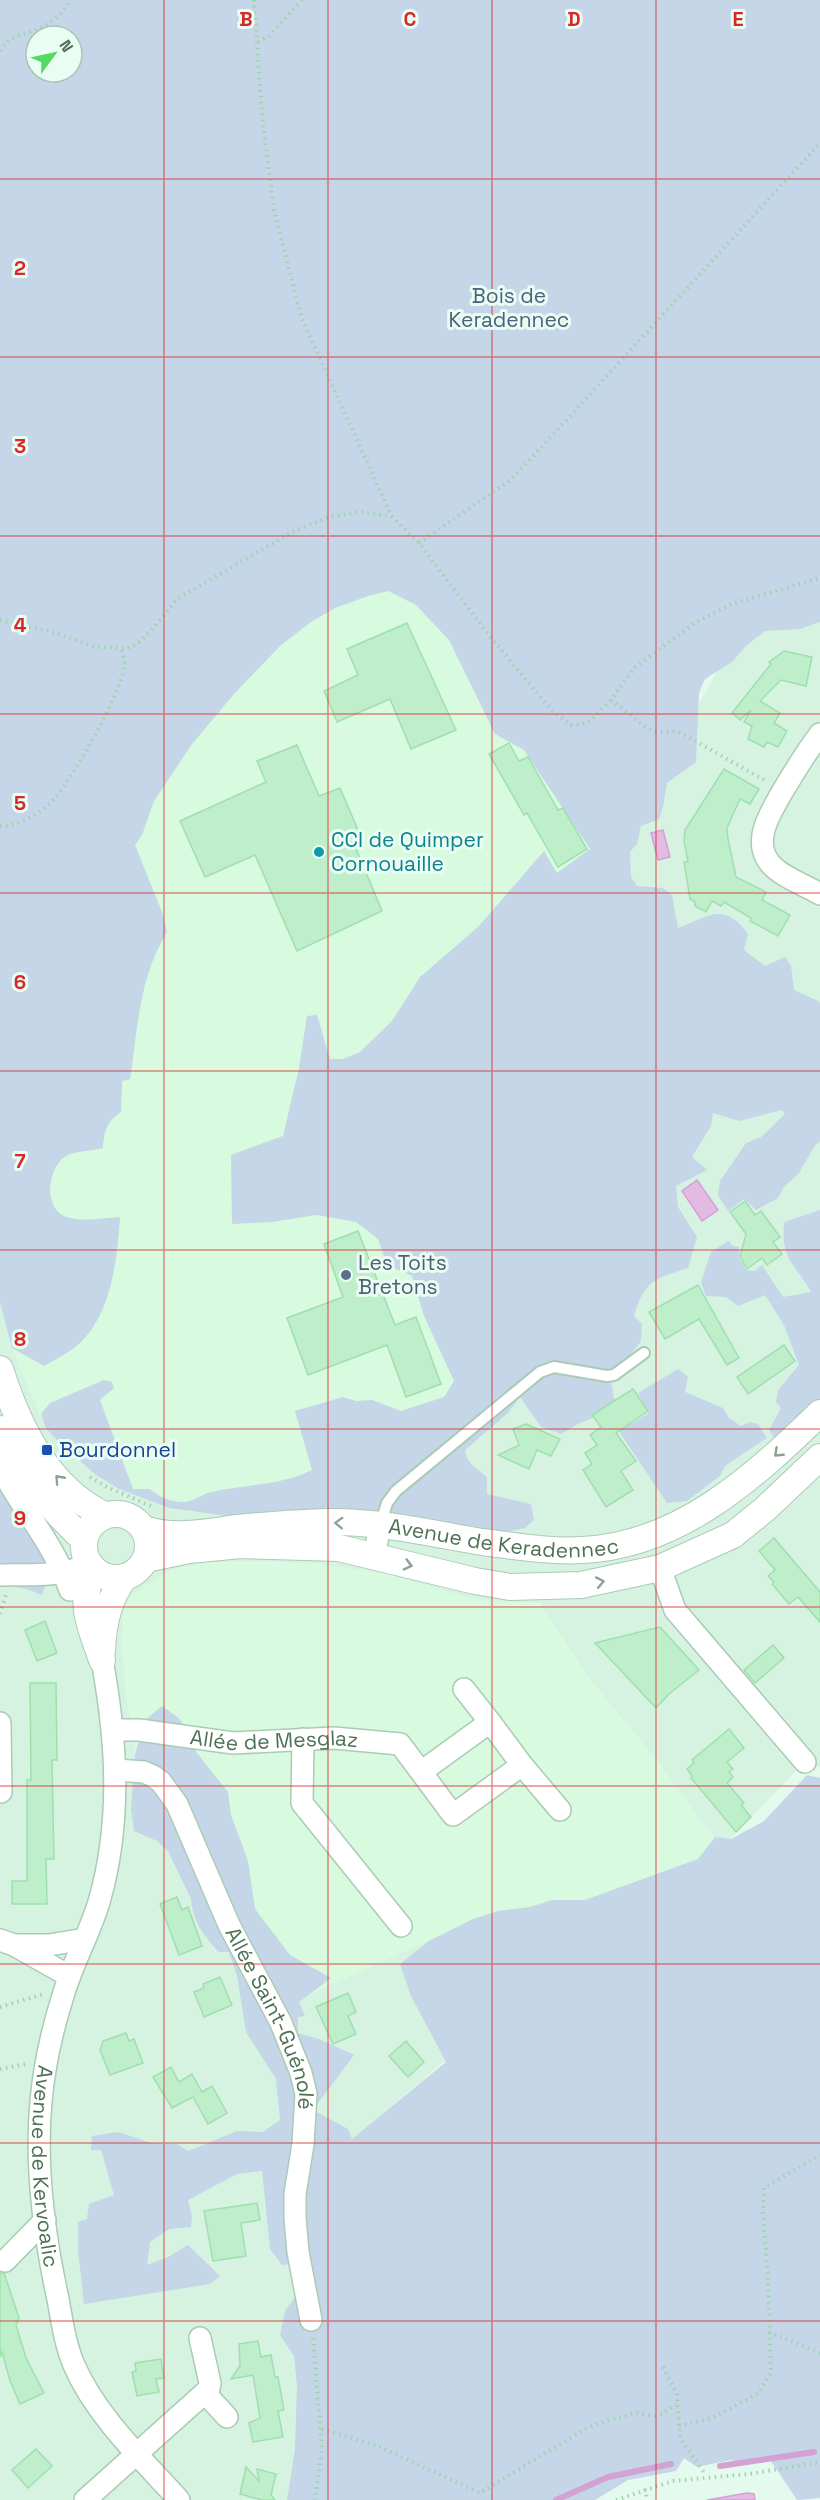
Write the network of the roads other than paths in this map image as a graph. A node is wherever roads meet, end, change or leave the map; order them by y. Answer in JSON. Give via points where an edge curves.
{"nodes":[{"id":1,"x":820,"y":734,"type":"edge"},
{"id":2,"x":820,"y":894,"type":"edge"},
{"id":3,"x":644,"y":1353,"type":"dead end"},
{"id":4,"x":0,"y":1369,"type":"edge"},
{"id":5,"x":820,"y":1413,"type":"edge"},
{"id":6,"x":0,"y":1429,"type":"edge"},
{"id":7,"x":820,"y":1457,"type":"edge"},
{"id":8,"x":0,"y":1467,"type":"edge"},
{"id":9,"x":104,"y":1515,"type":"junction"},
{"id":10,"x":380,"y":1527,"type":"junction"},
{"id":11,"x":144,"y":1529,"type":"junction"},
{"id":12,"x":374,"y":1556,"type":"junction"},
{"id":13,"x":88,"y":1557,"type":"junction"},
{"id":14,"x":146,"y":1559,"type":"junction"},
{"id":15,"x":660,"y":1568,"type":"junction"},
{"id":16,"x":0,"y":1575,"type":"edge"},
{"id":17,"x":125,"y":1577,"type":"junction"},
{"id":18,"x":67,"y":1582,"type":"junction"},
{"id":19,"x":102,"y":1660,"type":"junction"},
{"id":20,"x":464,"y":1689,"type":"dead end"},
{"id":21,"x":490,"y":1722,"type":"junction"},
{"id":22,"x":0,"y":1726,"type":"edge"},
{"id":23,"x":113,"y":1730,"type":"junction"},
{"id":24,"x":303,"y":1739,"type":"junction"},
{"id":25,"x":805,"y":1762,"type":"dead end"},
{"id":26,"x":522,"y":1765,"type":"junction"},
{"id":27,"x":116,"y":1770,"type":"junction"},
{"id":28,"x":421,"y":1772,"type":"junction"},
{"id":29,"x":1,"y":1792,"type":"edge"},
{"id":30,"x":560,"y":1810,"type":"dead end"},
{"id":31,"x":401,"y":1926,"type":"dead end"},
{"id":32,"x":85,"y":1939,"type":"junction"},
{"id":33,"x":7,"y":1943,"type":"edge"},
{"id":34,"x":69,"y":1976,"type":"junction"},
{"id":35,"x":45,"y":2220,"type":"junction"},
{"id":36,"x":48,"y":2251,"type":"junction"},
{"id":37,"x":3,"y":2262,"type":"edge"},
{"id":38,"x":311,"y":2320,"type":"road end"},
{"id":39,"x":201,"y":2338,"type":"dead end"},
{"id":40,"x":205,"y":2393,"type":"junction"},
{"id":41,"x":227,"y":2417,"type":"dead end"},
{"id":42,"x":138,"y":2454,"type":"junction"},
{"id":43,"x":85,"y":2500,"type":"edge"},
{"id":44,"x":179,"y":2500,"type":"edge"}],
"edges":[{"from":1,"to":2,"type":"street","via":[[764,828],[763,850],[779,871]]},
{"from":3,"to":10,"type":"lane","via":[[607,1376],[554,1367],[540,1372],[396,1491],[387,1503]]},
{"from":9,"to":4,"type":"street","one_way":true,"via":[[68,1489],[35,1449],[15,1414]]},
{"from":5,"to":10,"type":"street","name":"Avenue de Keradennec","one_way":true,"via":[[719,1502],[675,1525],[626,1543],[584,1550],[546,1550]]},
{"from":6,"to":13,"type":"street","via":[[20,1468]]},
{"from":7,"to":15,"type":"street","name":"Avenue de Keradennec","via":[[733,1535]]},
{"from":8,"to":18,"type":"street","via":[[20,1504],[36,1522]]},
{"from":9,"to":11,"type":"street","via":[[129,1516]]},
{"from":9,"to":13,"type":"street","via":[[94,1522]]},
{"from":10,"to":11,"type":"street","name":"Avenue de Keradennec","one_way":true,"via":[[308,1523],[183,1535]]},
{"from":10,"to":12,"type":"street"},
{"from":11,"to":14,"type":"street","via":[[148,1539]]},
{"from":12,"to":14,"type":"street","name":"Avenue de Keradennec","via":[[339,1548],[241,1545]]},
{"from":12,"to":15,"type":"street","name":"Avenue de Keradennec","one_way":true,"via":[[510,1587],[581,1585]]},
{"from":13,"to":17,"type":"street","via":[[109,1577]]},
{"from":13,"to":18,"type":"street"},
{"from":13,"to":19,"type":"street","name":"Avenue de Kervoalic","via":[[87,1616]]},
{"from":14,"to":17,"type":"street"},
{"from":15,"to":25,"type":"street","via":[[675,1610]]},
{"from":16,"to":18,"type":"street","via":[[48,1576]]},
{"from":17,"to":19,"type":"street","name":"Avenue de Kervoalic","via":[[112,1597],[105,1619]]},
{"from":19,"to":23,"type":"street","name":"Avenue de Kervoalic"},
{"from":20,"to":21,"type":"street"},
{"from":21,"to":26,"type":"street"},
{"from":21,"to":28,"type":"street"},
{"from":22,"to":29,"type":"street"},
{"from":23,"to":24,"type":"street","name":"Allée de Mesglaz","via":[[233,1743]]},
{"from":23,"to":27,"type":"street","name":"Avenue de Kervoalic"},
{"from":24,"to":28,"type":"street","name":"Allée de Mesglaz","via":[[400,1744]]},
{"from":24,"to":31,"type":"street","via":[[302,1803]]},
{"from":26,"to":28,"type":"street","name":"Allée de Mesglaz","via":[[453,1815]]},
{"from":26,"to":30,"type":"street"},
{"from":27,"to":32,"type":"street","name":"Avenue de Kervoalic","via":[[110,1854]]},
{"from":27,"to":38,"type":"street","name":"Allée Saint-Guénolé","via":[[153,1776],[177,1804],[229,1925],[281,2023],[301,2073],[306,2094],[295,2218]]},
{"from":32,"to":33,"type":"street","via":[[49,1945]]},
{"from":32,"to":34,"type":"street","name":"Avenue de Kervoalic"},
{"from":33,"to":34,"type":"street"},
{"from":34,"to":35,"type":"street","name":"Avenue de Kervoalic","via":[[41,2101]]},
{"from":35,"to":36,"type":"street","name":"Avenue de Kervoalic"},
{"from":35,"to":37,"type":"street"},
{"from":36,"to":37,"type":"street"},
{"from":36,"to":42,"type":"street","name":"Avenue de Kervoalic","via":[[73,2364],[97,2403]]},
{"from":39,"to":40,"type":"street","via":[[210,2383]]},
{"from":40,"to":41,"type":"street"},
{"from":40,"to":42,"type":"street"},
{"from":42,"to":43,"type":"street"},
{"from":42,"to":44,"type":"street","name":"Avenue de Kervoalic"}]}
